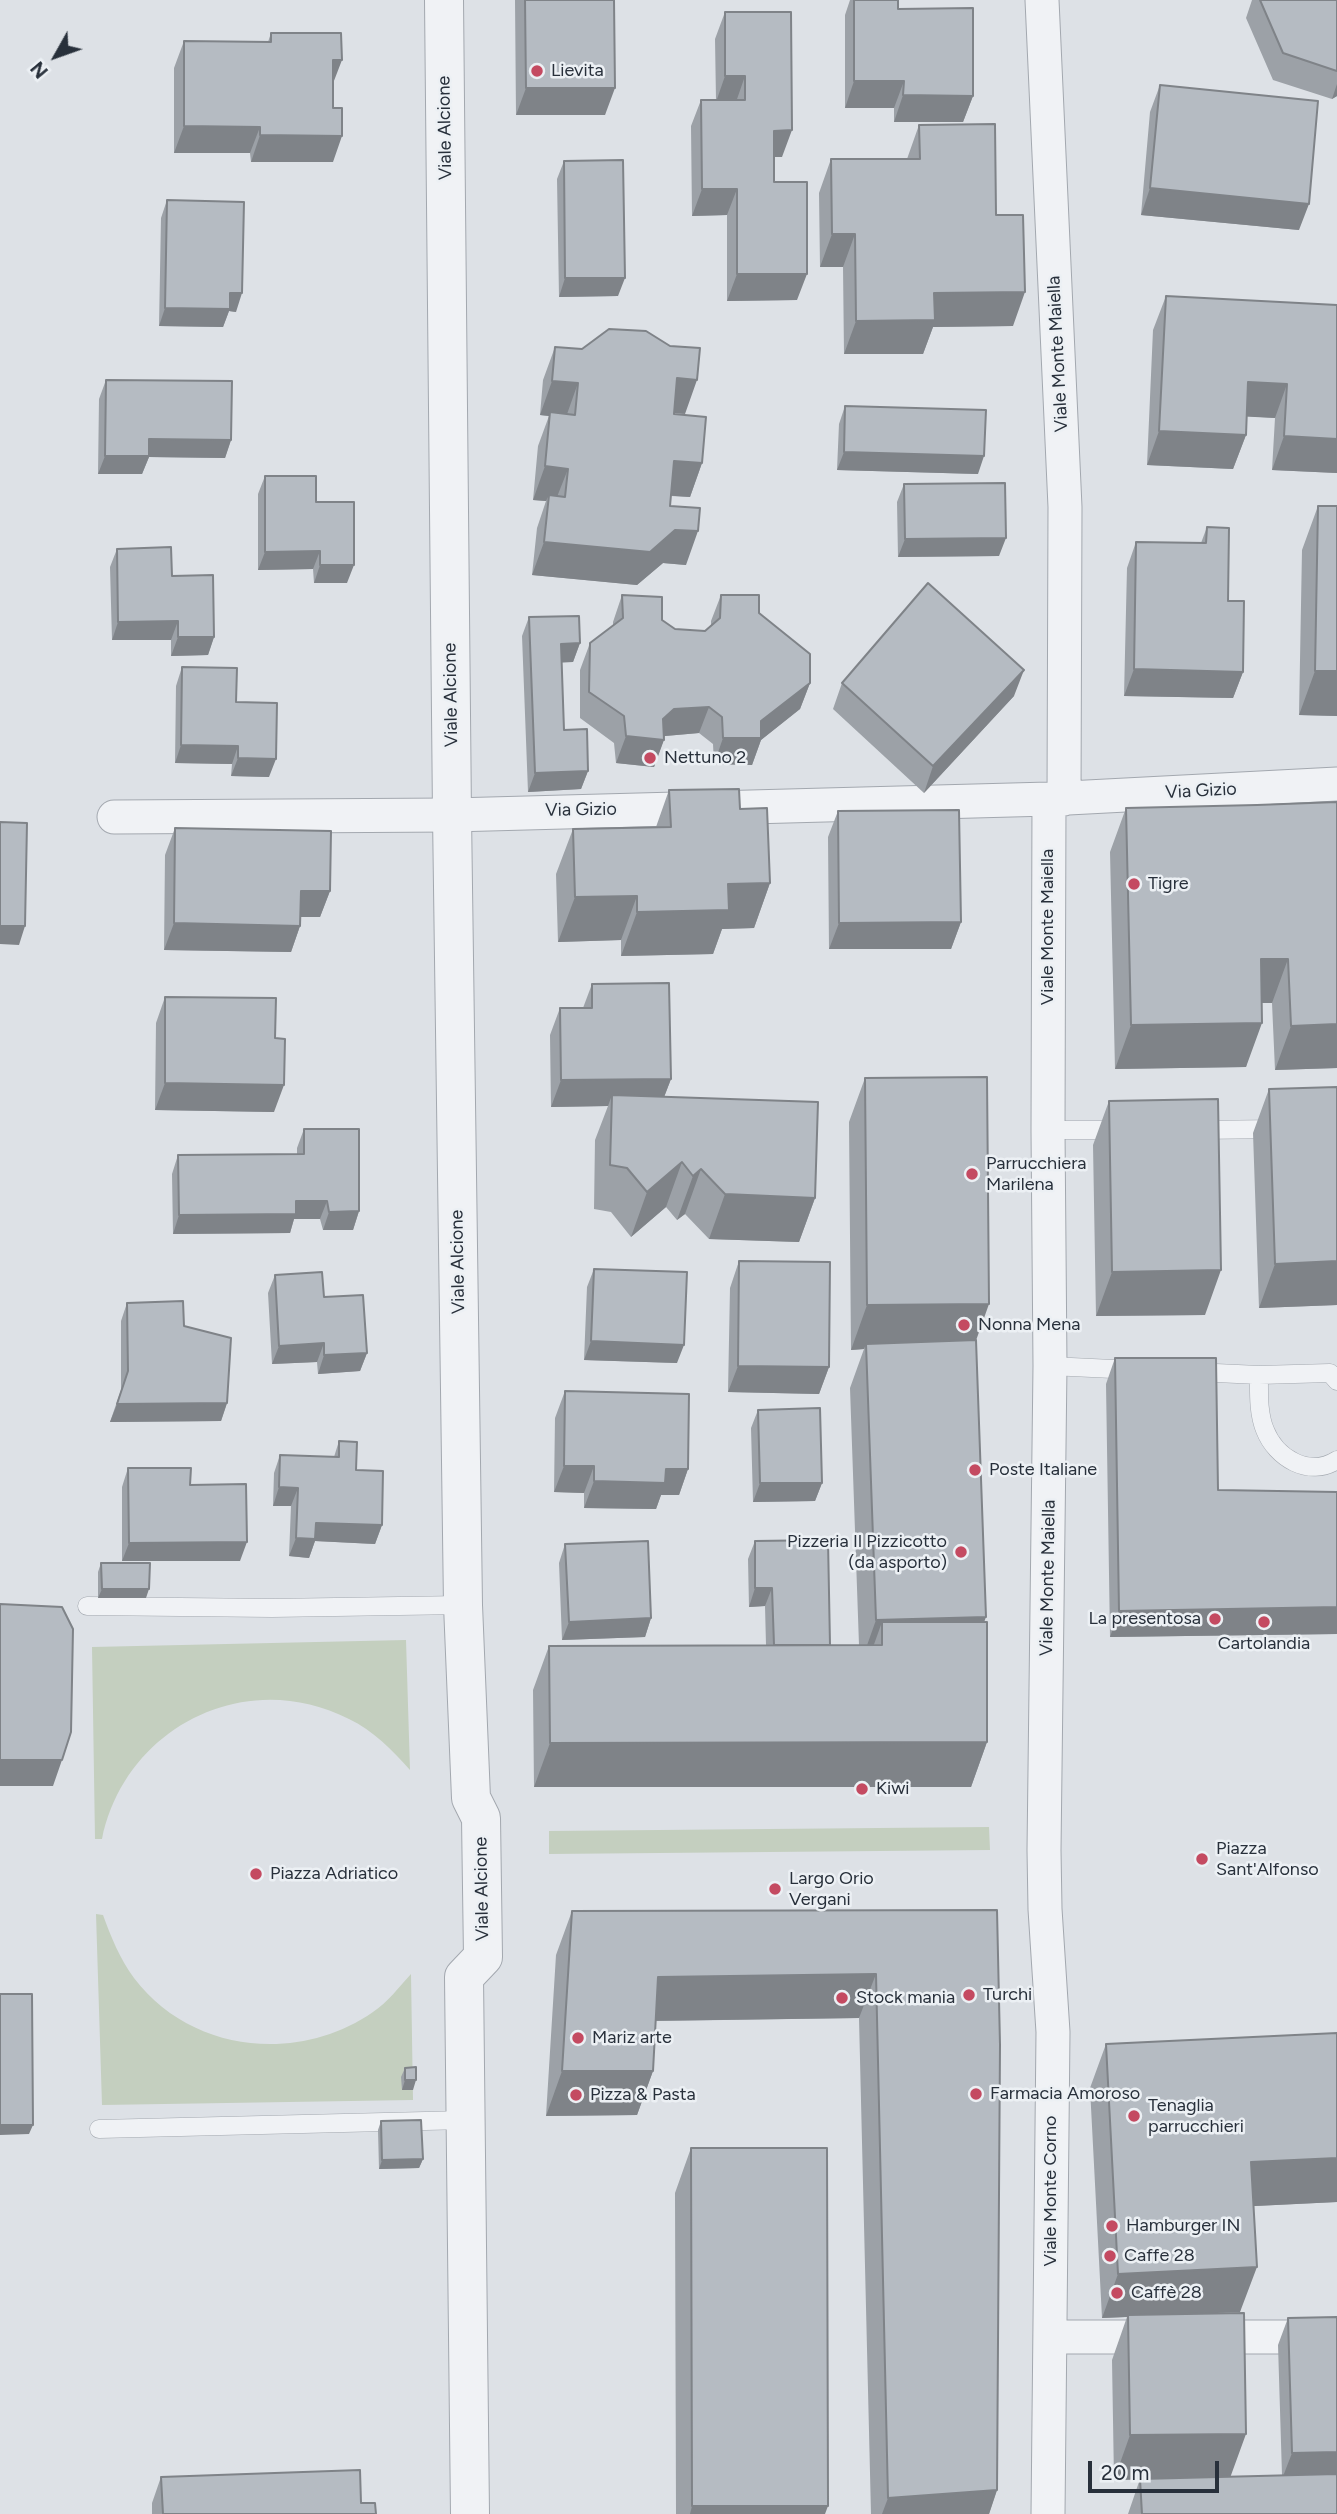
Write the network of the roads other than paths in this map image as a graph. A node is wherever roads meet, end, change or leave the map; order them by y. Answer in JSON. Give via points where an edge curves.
{"nodes":[{"id":1,"x":444,"y":0,"type":"edge"},
{"id":2,"x":1042,"y":0,"type":"edge"},
{"id":3,"x":1337,"y":784,"type":"edge"},
{"id":4,"x":1056,"y":799,"type":"junction"},
{"id":5,"x":452,"y":815,"type":"junction"},
{"id":6,"x":114,"y":817,"type":"dead end"},
{"id":7,"x":1296,"y":1129,"type":"edge"},
{"id":8,"x":1048,"y":1130,"type":"junction"},
{"id":9,"x":1144,"y":1130,"type":"edge"},
{"id":10,"x":1185,"y":1130,"type":"edge"},
{"id":11,"x":1050,"y":1366,"type":"junction"},
{"id":12,"x":1148,"y":1370,"type":"edge"},
{"id":13,"x":1176,"y":1371,"type":"edge"},
{"id":14,"x":1259,"y":1375,"type":"junction"},
{"id":15,"x":1337,"y":1381,"type":"edge"},
{"id":16,"x":1337,"y":1460,"type":"edge"},
{"id":17,"x":463,"y":1605,"type":"junction"},
{"id":18,"x":87,"y":1606,"type":"dead end"},
{"id":19,"x":1046,"y":1869,"type":"joint"},
{"id":20,"x":466,"y":2120,"type":"junction"},
{"id":21,"x":99,"y":2129,"type":"dead end"},
{"id":22,"x":1051,"y":2337,"type":"junction"},
{"id":23,"x":1337,"y":2337,"type":"edge"},
{"id":24,"x":470,"y":2514,"type":"edge"},
{"id":25,"x":1048,"y":2514,"type":"edge"}],
"edges":[{"from":1,"to":5,"type":"street","name":"Viale Alcione"},
{"from":2,"to":4,"type":"street","name":"Viale Monte Maiella","via":[[1065,507]]},
{"from":3,"to":4,"type":"street","name":"Via Gizio"},
{"from":4,"to":5,"type":"street","name":"Via Gizio"},
{"from":4,"to":8,"type":"street","name":"Viale Monte Maiella"},
{"from":5,"to":6,"type":"street","name":"Via Gizio"},
{"from":5,"to":17,"type":"street","name":"Viale Alcione"},
{"from":7,"to":10,"type":"lane"},
{"from":8,"to":9,"type":"lane"},
{"from":8,"to":11,"type":"street","name":"Viale Monte Maiella"},
{"from":11,"to":12,"type":"lane"},
{"from":11,"to":19,"type":"street","name":"Viale Monte Maiella"},
{"from":13,"to":14,"type":"lane"},
{"from":14,"to":15,"type":"lane","via":[[1330,1373]]},
{"from":14,"to":16,"type":"lane","via":[[1260,1412],[1274,1446],[1292,1463],[1312,1467]]},
{"from":17,"to":18,"type":"lane"},
{"from":17,"to":20,"type":"street","name":"Viale Alcione","via":[[471,1798],[481,1818],[482,1957],[464,1977]]},
{"from":19,"to":22,"type":"street","name":"Viale Monte Corno","via":[[1053,2032]]},
{"from":20,"to":21,"type":"lane"},
{"from":20,"to":24,"type":"street","name":"Viale Alcione"},
{"from":22,"to":23,"type":"street"},
{"from":22,"to":25,"type":"street","name":"Viale Monte Corno"}]}
